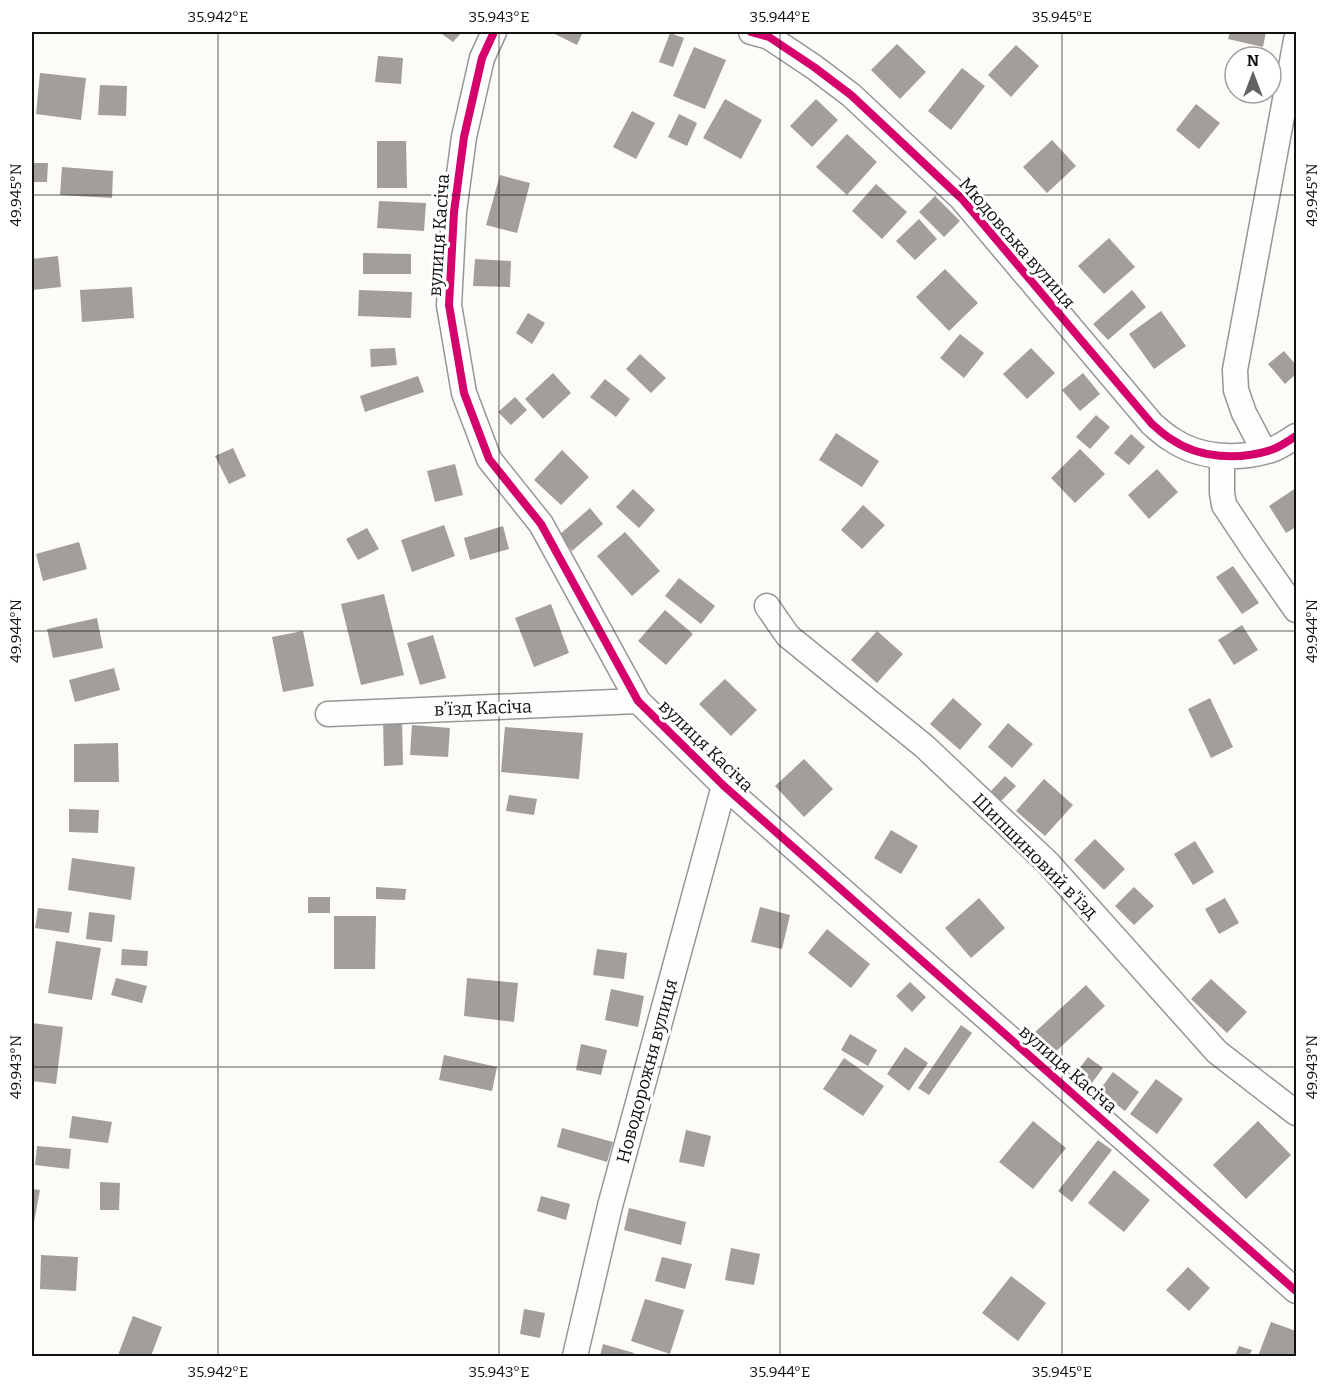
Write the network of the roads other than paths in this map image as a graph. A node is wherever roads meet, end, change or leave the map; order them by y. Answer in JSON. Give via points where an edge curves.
{"nodes":[{"id":1,"x":494,"y":32,"type":"edge"},
{"id":2,"x":764,"y":33,"type":"edge"},
{"id":3,"x":1296,"y":40,"type":"edge"},
{"id":4,"x":1296,"y":436,"type":"edge"},
{"id":5,"x":1264,"y":451,"type":"junction"},
{"id":6,"x":1222,"y":457,"type":"junction"},
{"id":7,"x":768,"y":606,"type":"dead end"},
{"id":8,"x":1296,"y":610,"type":"edge"},
{"id":9,"x":638,"y":701,"type":"junction"},
{"id":10,"x":328,"y":714,"type":"dead end"},
{"id":11,"x":724,"y":786,"type":"junction"},
{"id":12,"x":1296,"y":1113,"type":"edge"},
{"id":13,"x":1296,"y":1291,"type":"edge"},
{"id":14,"x":575,"y":1356,"type":"edge"}],
"edges":[{"from":1,"to":9,"type":"street","name":"вулиця Касіча","via":[[482,58],[464,137],[454,212],[449,305],[464,393],[489,459],[541,524]]},
{"from":2,"to":6,"type":"street","name":"Мюдовська вулиця","via":[[851,95],[962,199],[1152,424],[1180,444]]},
{"from":3,"to":5,"type":"street","via":[[1235,370],[1236,390],[1244,413]]},
{"from":4,"to":5,"type":"street","name":"Мюдовська вулиця"},
{"from":5,"to":6,"type":"street","name":"Мюдовська вулиця"},
{"from":6,"to":8,"type":"street","via":[[1224,505]]},
{"from":7,"to":12,"type":"street","name":"Шипшиновий в'їзд","via":[[788,636],[924,746],[1048,863],[1217,1052]]},
{"from":9,"to":10,"type":"street","name":"в’їзд Касіча"},
{"from":9,"to":11,"type":"street","name":"вулиця Касіча"},
{"from":11,"to":13,"type":"street","name":"вулиця Касіча"},
{"from":11,"to":14,"type":"street","name":"Новодорожня вулиця","via":[[610,1206]]}]}
